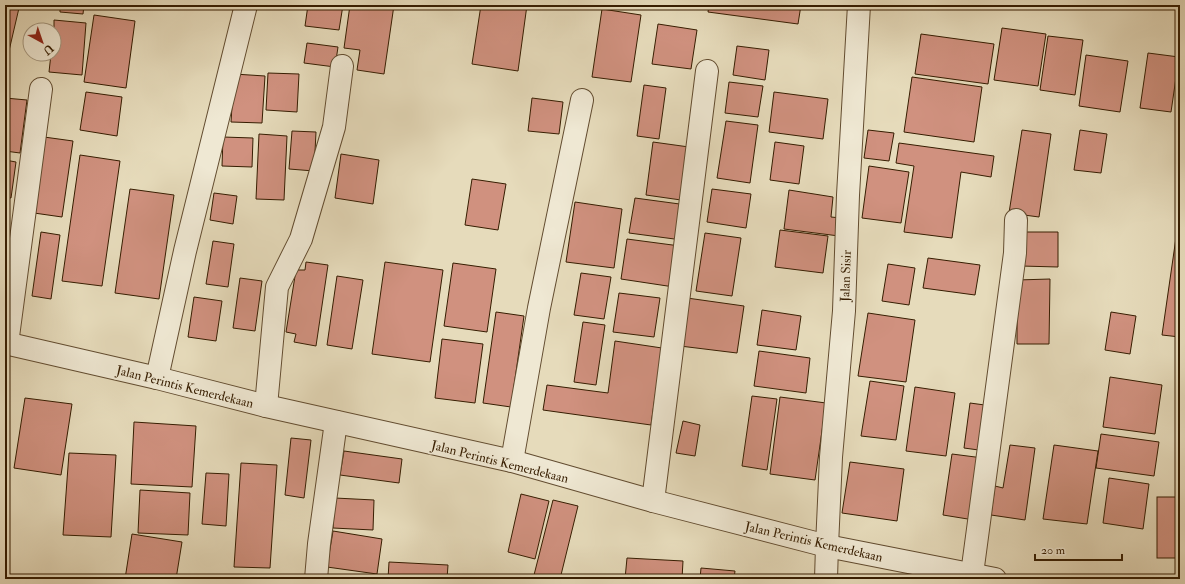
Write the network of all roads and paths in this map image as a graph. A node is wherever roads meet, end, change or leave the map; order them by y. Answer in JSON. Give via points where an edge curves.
{"nodes":[{"id":1,"x":246,"y":5,"type":"edge"},
{"id":2,"x":859,"y":5,"type":"edge"},
{"id":3,"x":342,"y":66,"type":"dead end"},
{"id":4,"x":707,"y":71,"type":"dead end"},
{"id":5,"x":40,"y":89,"type":"dead end"},
{"id":6,"x":582,"y":100,"type":"dead end"},
{"id":7,"x":1016,"y":220,"type":"dead end"},
{"id":8,"x":6,"y":343,"type":"edge"},
{"id":9,"x":157,"y":378,"type":"junction"},
{"id":10,"x":266,"y":406,"type":"junction"},
{"id":11,"x":336,"y":422,"type":"junction"},
{"id":12,"x":512,"y":461,"type":"junction"},
{"id":13,"x":653,"y":501,"type":"junction"},
{"id":14,"x":827,"y":546,"type":"junction"},
{"id":15,"x":972,"y":574,"type":"junction"},
{"id":16,"x":316,"y":579,"type":"edge"},
{"id":17,"x":826,"y":579,"type":"edge"},
{"id":18,"x":995,"y":579,"type":"edge"}],
"edges":[{"from":1,"to":9,"type":"street","via":[[185,251]]},
{"from":2,"to":14,"type":"street","name":"Jalan Sisir","via":[[848,187],[844,311],[831,457]]},
{"from":3,"to":10,"type":"street","via":[[334,127],[301,239],[277,287]]},
{"from":4,"to":13,"type":"street"},
{"from":5,"to":8,"type":"street"},
{"from":6,"to":12,"type":"street","via":[[539,308]]},
{"from":7,"to":15,"type":"street","via":[[1015,253]]},
{"from":8,"to":9,"type":"street","name":"Jalan Perintis Kemerdekaan"},
{"from":9,"to":10,"type":"street","name":"Jalan Perintis Kemerdekaan"},
{"from":10,"to":11,"type":"street","name":"Jalan Perintis Kemerdekaan"},
{"from":11,"to":12,"type":"street","name":"Jalan Perintis Kemerdekaan"},
{"from":11,"to":16,"type":"street"},
{"from":12,"to":13,"type":"street","name":"Jalan Perintis Kemerdekaan"},
{"from":13,"to":14,"type":"street","name":"Jalan Perintis Kemerdekaan"},
{"from":14,"to":15,"type":"street","name":"Jalan Perintis Kemerdekaan"},
{"from":14,"to":17,"type":"street","name":"Jalan Sisir"},
{"from":15,"to":18,"type":"street","name":"Jalan Perintis Kemerdekaan"}]}
